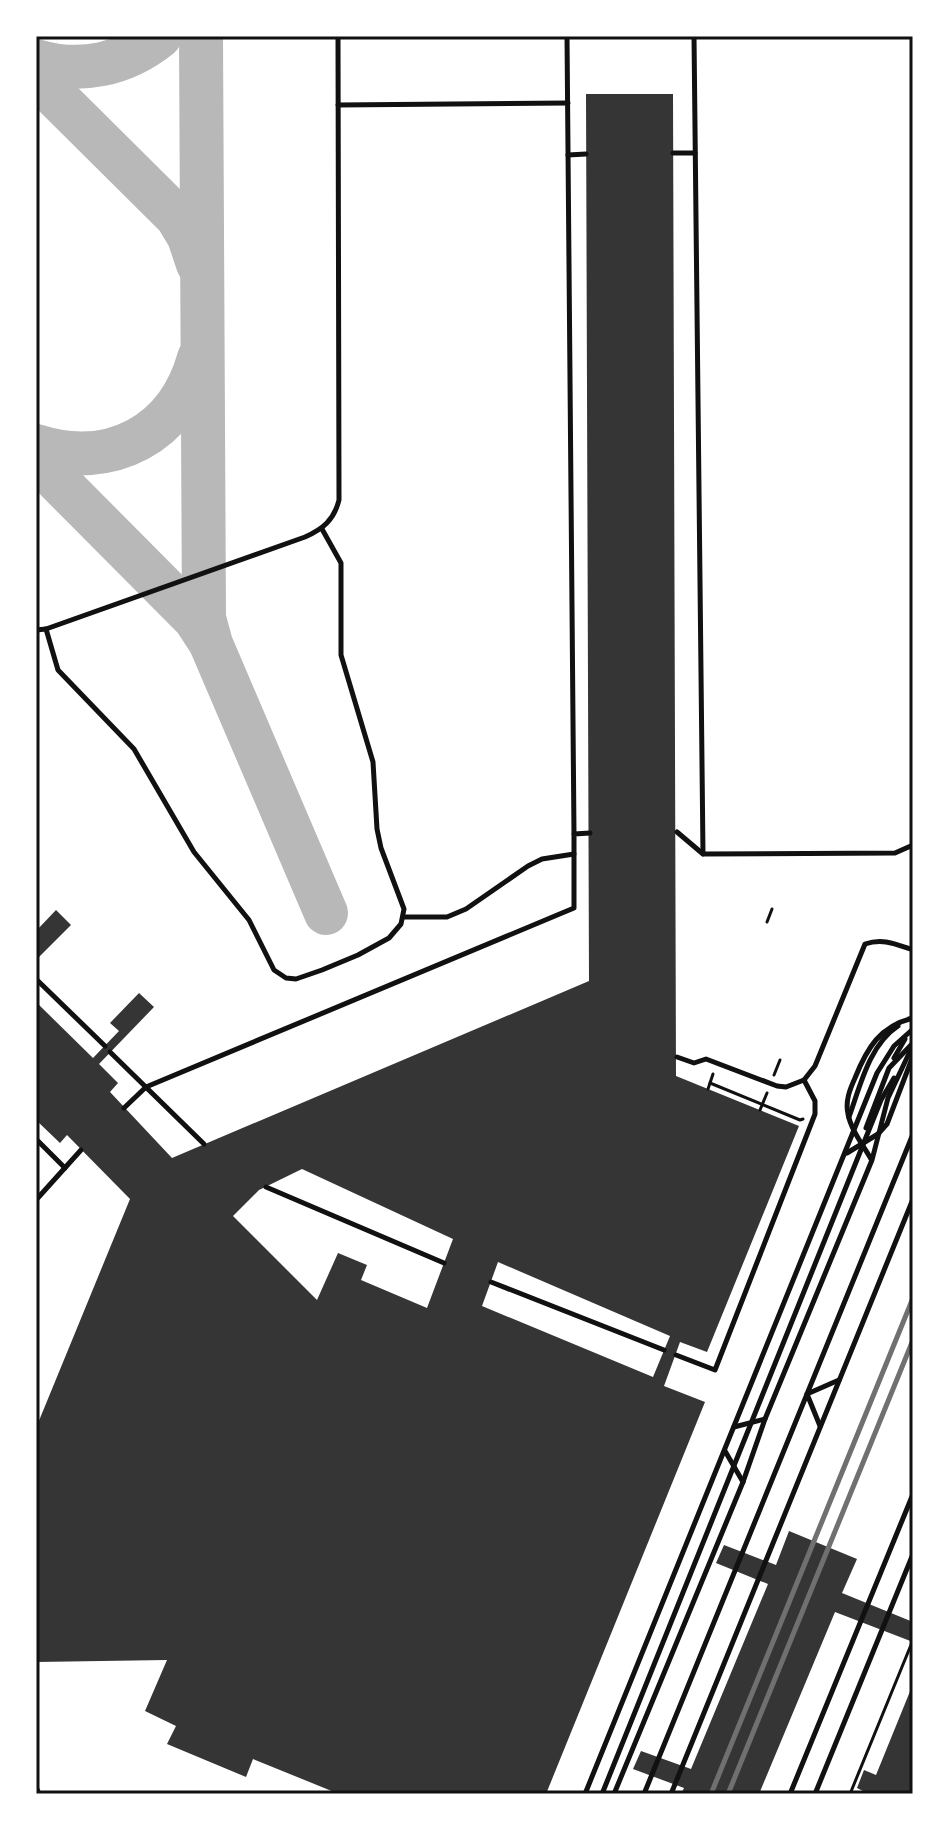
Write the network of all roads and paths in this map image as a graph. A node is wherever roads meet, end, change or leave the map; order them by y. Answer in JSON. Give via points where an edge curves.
{"nodes":[{"id":1,"x":338,"y":36,"type":"edge"},
{"id":2,"x":567,"y":36,"type":"edge"},
{"id":3,"x":694,"y":36,"type":"edge"},
{"id":4,"x":568,"y":103,"type":"junction"},
{"id":5,"x":338,"y":105,"type":"junction"},
{"id":6,"x":673,"y":153,"type":"dead end"},
{"id":7,"x":695,"y":153,"type":"junction"},
{"id":8,"x":586,"y":154,"type":"dead end"},
{"id":9,"x":568,"y":155,"type":"junction"},
{"id":10,"x":322,"y":529,"type":"junction"},
{"id":11,"x":46,"y":629,"type":"junction"},
{"id":12,"x":36,"y":630,"type":"edge"},
{"id":13,"x":677,"y":832,"type":"dead end"},
{"id":14,"x":590,"y":833,"type":"dead end"},
{"id":15,"x":574,"y":834,"type":"junction"},
{"id":16,"x":913,"y":845,"type":"edge"},
{"id":17,"x":574,"y":854,"type":"junction"},
{"id":18,"x":703,"y":854,"type":"junction"},
{"id":19,"x":772,"y":909,"type":"dead end"},
{"id":20,"x":404,"y":917,"type":"junction"},
{"id":21,"x":767,"y":922,"type":"dead end"},
{"id":22,"x":913,"y":950,"type":"edge"},
{"id":23,"x":36,"y":979,"type":"edge"},
{"id":24,"x":913,"y":1018,"type":"edge"},
{"id":25,"x":911,"y":1030,"type":"edge"},
{"id":26,"x":913,"y":1044,"type":"edge"},
{"id":27,"x":105,"y":1046,"type":"dead end"},
{"id":28,"x":110,"y":1052,"type":"dead end"},
{"id":29,"x":913,"y":1056,"type":"edge"},
{"id":30,"x":677,"y":1057,"type":"dead end"},
{"id":31,"x":889,"y":1068,"type":"junction"},
{"id":32,"x":804,"y":1080,"type":"junction"},
{"id":33,"x":710,"y":1083,"type":"dead end"},
{"id":34,"x":146,"y":1087,"type":"junction"},
{"id":35,"x":124,"y":1108,"type":"dead end"},
{"id":36,"x":815,"y":1114,"type":"junction"},
{"id":37,"x":855,"y":1131,"type":"junction"},
{"id":38,"x":878,"y":1134,"type":"junction"},
{"id":39,"x":913,"y":1134,"type":"edge"},
{"id":40,"x":36,"y":1139,"type":"edge"},
{"id":41,"x":862,"y":1143,"type":"junction"},
{"id":42,"x":204,"y":1144,"type":"dead end"},
{"id":43,"x":81,"y":1150,"type":"dead end"},
{"id":44,"x":846,"y":1153,"type":"junction"},
{"id":45,"x":872,"y":1160,"type":"junction"},
{"id":46,"x":65,"y":1168,"type":"junction"},
{"id":47,"x":266,"y":1187,"type":"dead end"},
{"id":48,"x":913,"y":1199,"type":"edge"},
{"id":49,"x":36,"y":1200,"type":"edge"},
{"id":50,"x":444,"y":1263,"type":"dead end"},
{"id":51,"x":491,"y":1282,"type":"dead end"},
{"id":52,"x":664,"y":1350,"type":"dead end"},
{"id":53,"x":676,"y":1355,"type":"dead end"},
{"id":54,"x":840,"y":1380,"type":"junction"},
{"id":55,"x":807,"y":1394,"type":"junction"},
{"id":56,"x":765,"y":1419,"type":"junction"},
{"id":57,"x":734,"y":1427,"type":"junction"},
{"id":58,"x":821,"y":1428,"type":"junction"},
{"id":59,"x":725,"y":1450,"type":"junction"},
{"id":60,"x":743,"y":1482,"type":"junction"},
{"id":61,"x":913,"y":1494,"type":"edge"},
{"id":62,"x":913,"y":1554,"type":"edge"},
{"id":63,"x":913,"y":1640,"type":"edge"},
{"id":64,"x":36,"y":1787,"type":"edge"},
{"id":65,"x":39,"y":1794,"type":"edge"},
{"id":66,"x":585,"y":1794,"type":"edge"},
{"id":67,"x":602,"y":1794,"type":"edge"},
{"id":68,"x":614,"y":1794,"type":"edge"},
{"id":69,"x":644,"y":1794,"type":"edge"},
{"id":70,"x":671,"y":1794,"type":"edge"},
{"id":71,"x":790,"y":1794,"type":"edge"},
{"id":72,"x":815,"y":1794,"type":"edge"},
{"id":73,"x":850,"y":1794,"type":"edge"}],
"edges":[{"from":1,"to":5,"type":"lane"},
{"from":2,"to":4,"type":"lane"},
{"from":3,"to":7,"type":"lane"},
{"from":4,"to":5,"type":"lane"},
{"from":4,"to":9,"type":"lane"},
{"from":5,"to":10,"type":"lane","via":[[339,500]]},
{"from":6,"to":7,"type":"lane"},
{"from":7,"to":18,"type":"lane"},
{"from":8,"to":9,"type":"lane"},
{"from":9,"to":15,"type":"lane"},
{"from":10,"to":11,"type":"lane"},
{"from":10,"to":20,"type":"lane","via":[[341,563],[341,655],[373,762],[381,848]]},
{"from":11,"to":12,"type":"lane"},
{"from":11,"to":20,"type":"lane","via":[[58,670],[134,749],[190,846],[249,920],[278,974],[296,979],[358,955],[389,938]]},
{"from":13,"to":18,"type":"lane"},
{"from":14,"to":15,"type":"lane"},
{"from":15,"to":17,"type":"lane"},
{"from":16,"to":18,"type":"lane","via":[[895,853]]},
{"from":17,"to":20,"type":"lane","via":[[542,859],[447,917]]},
{"from":17,"to":34,"type":"lane","via":[[574,908]]},
{"from":19,"to":21,"type":"path"},
{"from":22,"to":32,"type":"lane","via":[[887,941],[865,944],[815,1066]]},
{"from":23,"to":27,"type":"lane"},
{"from":24,"to":37,"type":"lane","via":[[889,1027],[869,1044],[847,1104]]},
{"from":25,"to":31,"type":"lane"},
{"from":25,"to":37,"type":"lane","via":[[883,1062]]},
{"from":26,"to":31,"type":"lane"},
{"from":26,"to":38,"type":"lane"},
{"from":28,"to":34,"type":"lane"},
{"from":29,"to":38,"type":"lane","via":[[887,1124]]},
{"from":29,"to":67,"type":"lane","via":[[881,1100]]},
{"from":30,"to":32,"type":"lane","via":[[694,1063],[706,1059],[777,1086]]},
{"from":31,"to":41,"type":"lane"},
{"from":32,"to":36,"type":"lane","via":[[815,1101]]},
{"from":33,"to":36,"type":"path","via":[[800,1120]]},
{"from":34,"to":35,"type":"lane"},
{"from":34,"to":42,"type":"lane"},
{"from":36,"to":53,"type":"lane","via":[[715,1370]]},
{"from":37,"to":41,"type":"lane"},
{"from":37,"to":44,"type":"lane"},
{"from":38,"to":41,"type":"lane"},
{"from":38,"to":45,"type":"lane"},
{"from":39,"to":55,"type":"lane"},
{"from":40,"to":46,"type":"lane"},
{"from":41,"to":44,"type":"lane"},
{"from":41,"to":45,"type":"lane"},
{"from":43,"to":46,"type":"lane"},
{"from":44,"to":57,"type":"lane"},
{"from":45,"to":56,"type":"lane"},
{"from":46,"to":49,"type":"lane"},
{"from":47,"to":50,"type":"lane"},
{"from":48,"to":54,"type":"lane"},
{"from":51,"to":52,"type":"lane"},
{"from":54,"to":55,"type":"lane"},
{"from":54,"to":58,"type":"lane"},
{"from":55,"to":58,"type":"lane"},
{"from":55,"to":69,"type":"lane"},
{"from":56,"to":57,"type":"lane"},
{"from":56,"to":60,"type":"lane"},
{"from":57,"to":59,"type":"lane"},
{"from":58,"to":70,"type":"lane"},
{"from":59,"to":60,"type":"lane"},
{"from":59,"to":66,"type":"lane"},
{"from":60,"to":68,"type":"lane"},
{"from":61,"to":71,"type":"lane"},
{"from":62,"to":72,"type":"lane"},
{"from":63,"to":73,"type":"path"},
{"from":64,"to":65,"type":"lane"}]}
